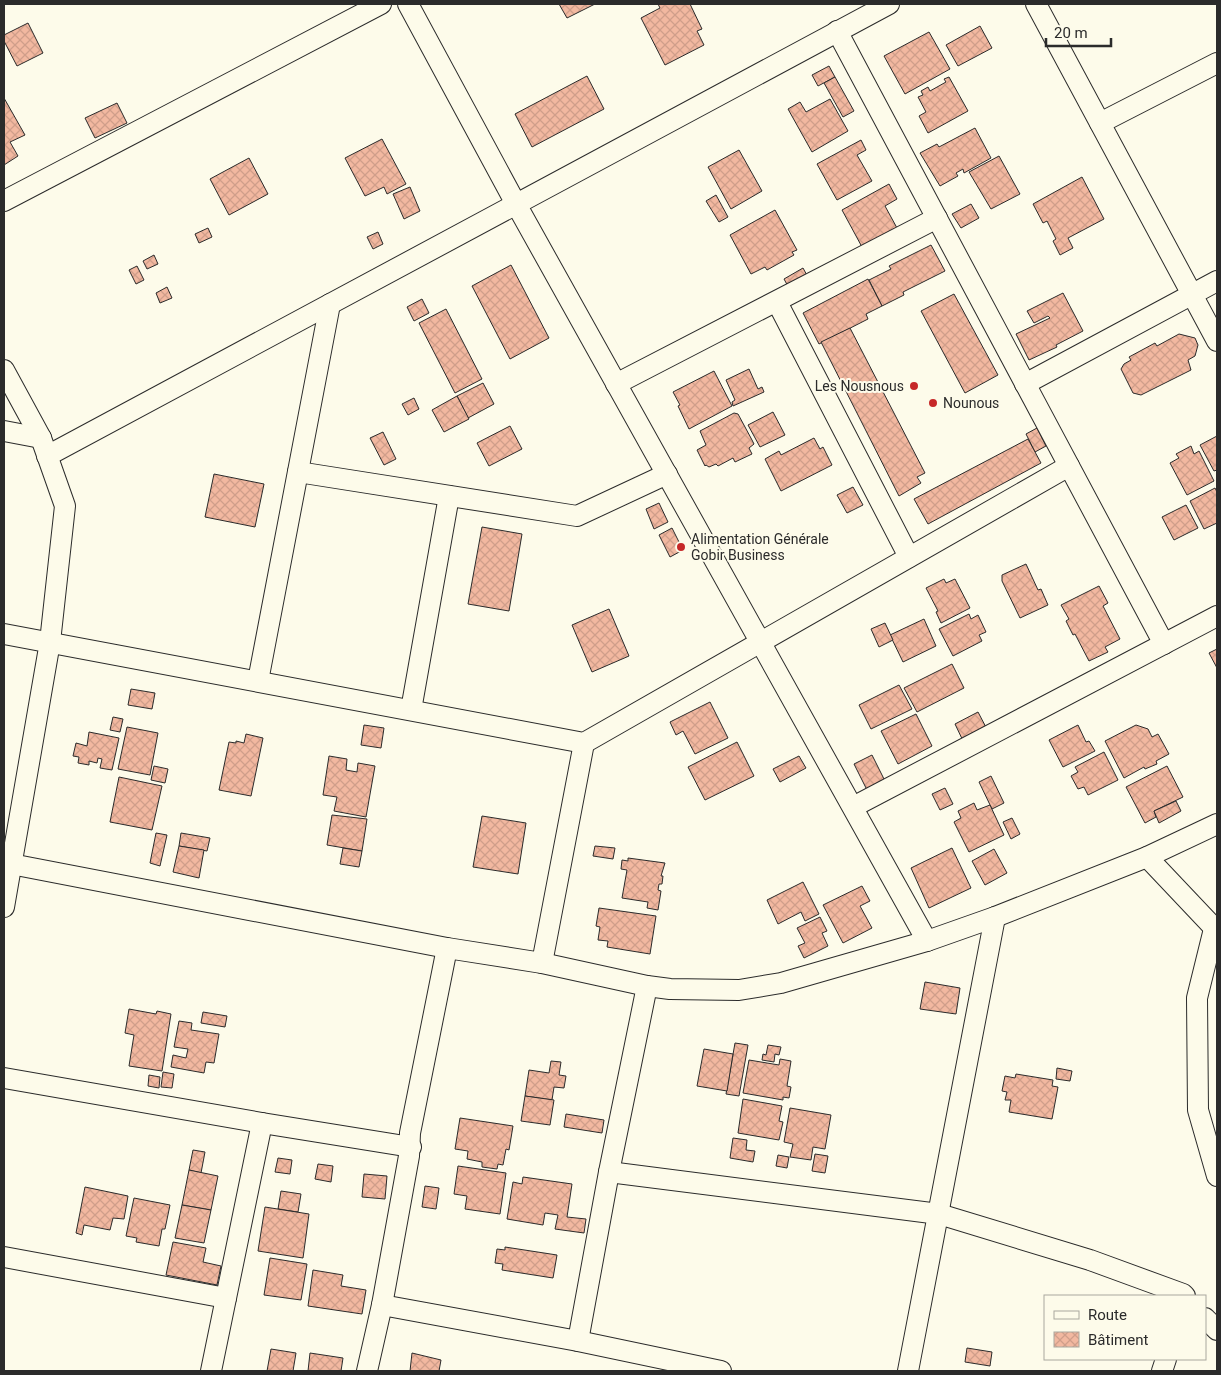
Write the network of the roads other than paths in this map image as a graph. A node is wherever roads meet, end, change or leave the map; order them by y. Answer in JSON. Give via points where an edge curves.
{"nodes":[{"id":1,"x":381,"y":4,"type":"edge"},
{"id":2,"x":408,"y":4,"type":"edge"},
{"id":3,"x":888,"y":4,"type":"edge"},
{"id":4,"x":1036,"y":4,"type":"edge"},
{"id":5,"x":837,"y":31,"type":"junction"},
{"id":6,"x":1217,"y":63,"type":"edge"},
{"id":7,"x":1100,"y":123,"type":"junction"},
{"id":8,"x":4,"y":201,"type":"edge"},
{"id":9,"x":516,"y":204,"type":"junction"},
{"id":10,"x":937,"y":218,"type":"junction"},
{"id":11,"x":1217,"y":282,"type":"edge"},
{"id":12,"x":1192,"y":295,"type":"junction"},
{"id":13,"x":777,"y":302,"type":"junction"},
{"id":14,"x":330,"y":304,"type":"junction"},
{"id":15,"x":1217,"y":341,"type":"edge"},
{"id":16,"x":4,"y":370,"type":"edge"},
{"id":17,"x":616,"y":384,"type":"junction"},
{"id":18,"x":1025,"y":384,"type":"junction"},
{"id":19,"x":4,"y":431,"type":"edge"},
{"id":20,"x":44,"y":447,"type":"junction"},
{"id":21,"x":1069,"y":466,"type":"junction"},
{"id":22,"x":298,"y":472,"type":"junction"},
{"id":23,"x":667,"y":474,"type":"junction"},
{"id":24,"x":449,"y":496,"type":"junction"},
{"id":25,"x":909,"y":557,"type":"junction"},
{"id":26,"x":1217,"y":616,"type":"edge"},
{"id":27,"x":4,"y":634,"type":"edge"},
{"id":28,"x":50,"y":642,"type":"junction"},
{"id":29,"x":761,"y":642,"type":"junction"},
{"id":30,"x":1164,"y":644,"type":"junction"},
{"id":31,"x":258,"y":682,"type":"junction"},
{"id":32,"x":411,"y":710,"type":"junction"},
{"id":33,"x":584,"y":743,"type":"junction"},
{"id":34,"x":853,"y":807,"type":"junction"},
{"id":35,"x":12,"y":814,"type":"edge"},
{"id":36,"x":1217,"y":824,"type":"edge"},
{"id":37,"x":1147,"y":857,"type":"junction"},
{"id":38,"x":11,"y":864,"type":"junction"},
{"id":39,"x":4,"y":907,"type":"edge"},
{"id":40,"x":995,"y":917,"type":"junction"},
{"id":41,"x":1216,"y":930,"type":"edge"},
{"id":42,"x":927,"y":941,"type":"junction"},
{"id":43,"x":447,"y":948,"type":"junction"},
{"id":44,"x":542,"y":963,"type":"junction"},
{"id":45,"x":647,"y":986,"type":"junction"},
{"id":46,"x":4,"y":1078,"type":"edge"},
{"id":47,"x":262,"y":1123,"type":"junction"},
{"id":48,"x":411,"y":1147,"type":"junction"},
{"id":49,"x":609,"y":1172,"type":"junction"},
{"id":50,"x":1217,"y":1176,"type":"edge"},
{"id":51,"x":939,"y":1214,"type":"junction"},
{"id":52,"x":4,"y":1256,"type":"edge"},
{"id":53,"x":1184,"y":1295,"type":"edge"},
{"id":54,"x":226,"y":1298,"type":"junction"},
{"id":55,"x":382,"y":1305,"type":"junction"},
{"id":56,"x":1206,"y":1319,"type":"edge"},
{"id":57,"x":1217,"y":1330,"type":"edge"},
{"id":58,"x":578,"y":1341,"type":"junction"},
{"id":59,"x":211,"y":1371,"type":"edge"},
{"id":60,"x":367,"y":1371,"type":"edge"},
{"id":61,"x":721,"y":1371,"type":"edge"},
{"id":62,"x":908,"y":1371,"type":"edge"}],
"edges":[{"from":1,"to":8,"type":"street"},
{"from":2,"to":9,"type":"street"},
{"from":3,"to":5,"type":"street"},
{"from":4,"to":7,"type":"street"},
{"from":5,"to":9,"type":"street"},
{"from":5,"to":10,"type":"street"},
{"from":6,"to":7,"type":"street"},
{"from":7,"to":12,"type":"street"},
{"from":9,"to":14,"type":"street"},
{"from":9,"to":17,"type":"street"},
{"from":10,"to":13,"type":"street"},
{"from":10,"to":18,"type":"street"},
{"from":11,"to":12,"type":"street"},
{"from":12,"to":15,"type":"street"},
{"from":12,"to":18,"type":"street"},
{"from":13,"to":17,"type":"street"},
{"from":13,"to":25,"type":"street"},
{"from":14,"to":20,"type":"street"},
{"from":14,"to":22,"type":"street"},
{"from":16,"to":20,"type":"street"},
{"from":17,"to":23,"type":"street"},
{"from":18,"to":21,"type":"street"},
{"from":19,"to":20,"type":"street"},
{"from":20,"to":28,"type":"street","via":[[65,506]]},
{"from":21,"to":25,"type":"street"},
{"from":21,"to":30,"type":"street"},
{"from":22,"to":24,"type":"street"},
{"from":22,"to":31,"type":"street"},
{"from":23,"to":24,"type":"street","via":[[577,516]]},
{"from":23,"to":29,"type":"street"},
{"from":24,"to":32,"type":"street"},
{"from":25,"to":29,"type":"street"},
{"from":26,"to":30,"type":"street"},
{"from":27,"to":28,"type":"street"},
{"from":28,"to":31,"type":"street"},
{"from":28,"to":35,"type":"street"},
{"from":29,"to":33,"type":"street"},
{"from":29,"to":34,"type":"street"},
{"from":30,"to":34,"type":"street"},
{"from":31,"to":32,"type":"street"},
{"from":32,"to":33,"type":"street"},
{"from":33,"to":44,"type":"street"},
{"from":34,"to":42,"type":"street"},
{"from":35,"to":38,"type":"street"},
{"from":36,"to":37,"type":"street"},
{"from":37,"to":40,"type":"street"},
{"from":37,"to":41,"type":"street"},
{"from":38,"to":39,"type":"street"},
{"from":38,"to":43,"type":"street"},
{"from":40,"to":42,"type":"street"},
{"from":40,"to":51,"type":"street"},
{"from":41,"to":50,"type":"street","via":[[1197,998],[1198,1110]]},
{"from":42,"to":45,"type":"street","via":[[756,988],[678,990]]},
{"from":43,"to":44,"type":"street"},
{"from":43,"to":48,"type":"street","via":[[410,1133]]},
{"from":44,"to":45,"type":"street"},
{"from":45,"to":49,"type":"street"},
{"from":46,"to":47,"type":"street"},
{"from":47,"to":48,"type":"street"},
{"from":47,"to":54,"type":"street"},
{"from":48,"to":55,"type":"street"},
{"from":49,"to":51,"type":"street"},
{"from":49,"to":58,"type":"street"},
{"from":51,"to":53,"type":"street","via":[[1090,1260]]},
{"from":51,"to":62,"type":"street"},
{"from":52,"to":54,"type":"street"},
{"from":54,"to":59,"type":"street"},
{"from":55,"to":58,"type":"street"},
{"from":55,"to":60,"type":"street"},
{"from":56,"to":57,"type":"street"},
{"from":58,"to":61,"type":"street"}]}
